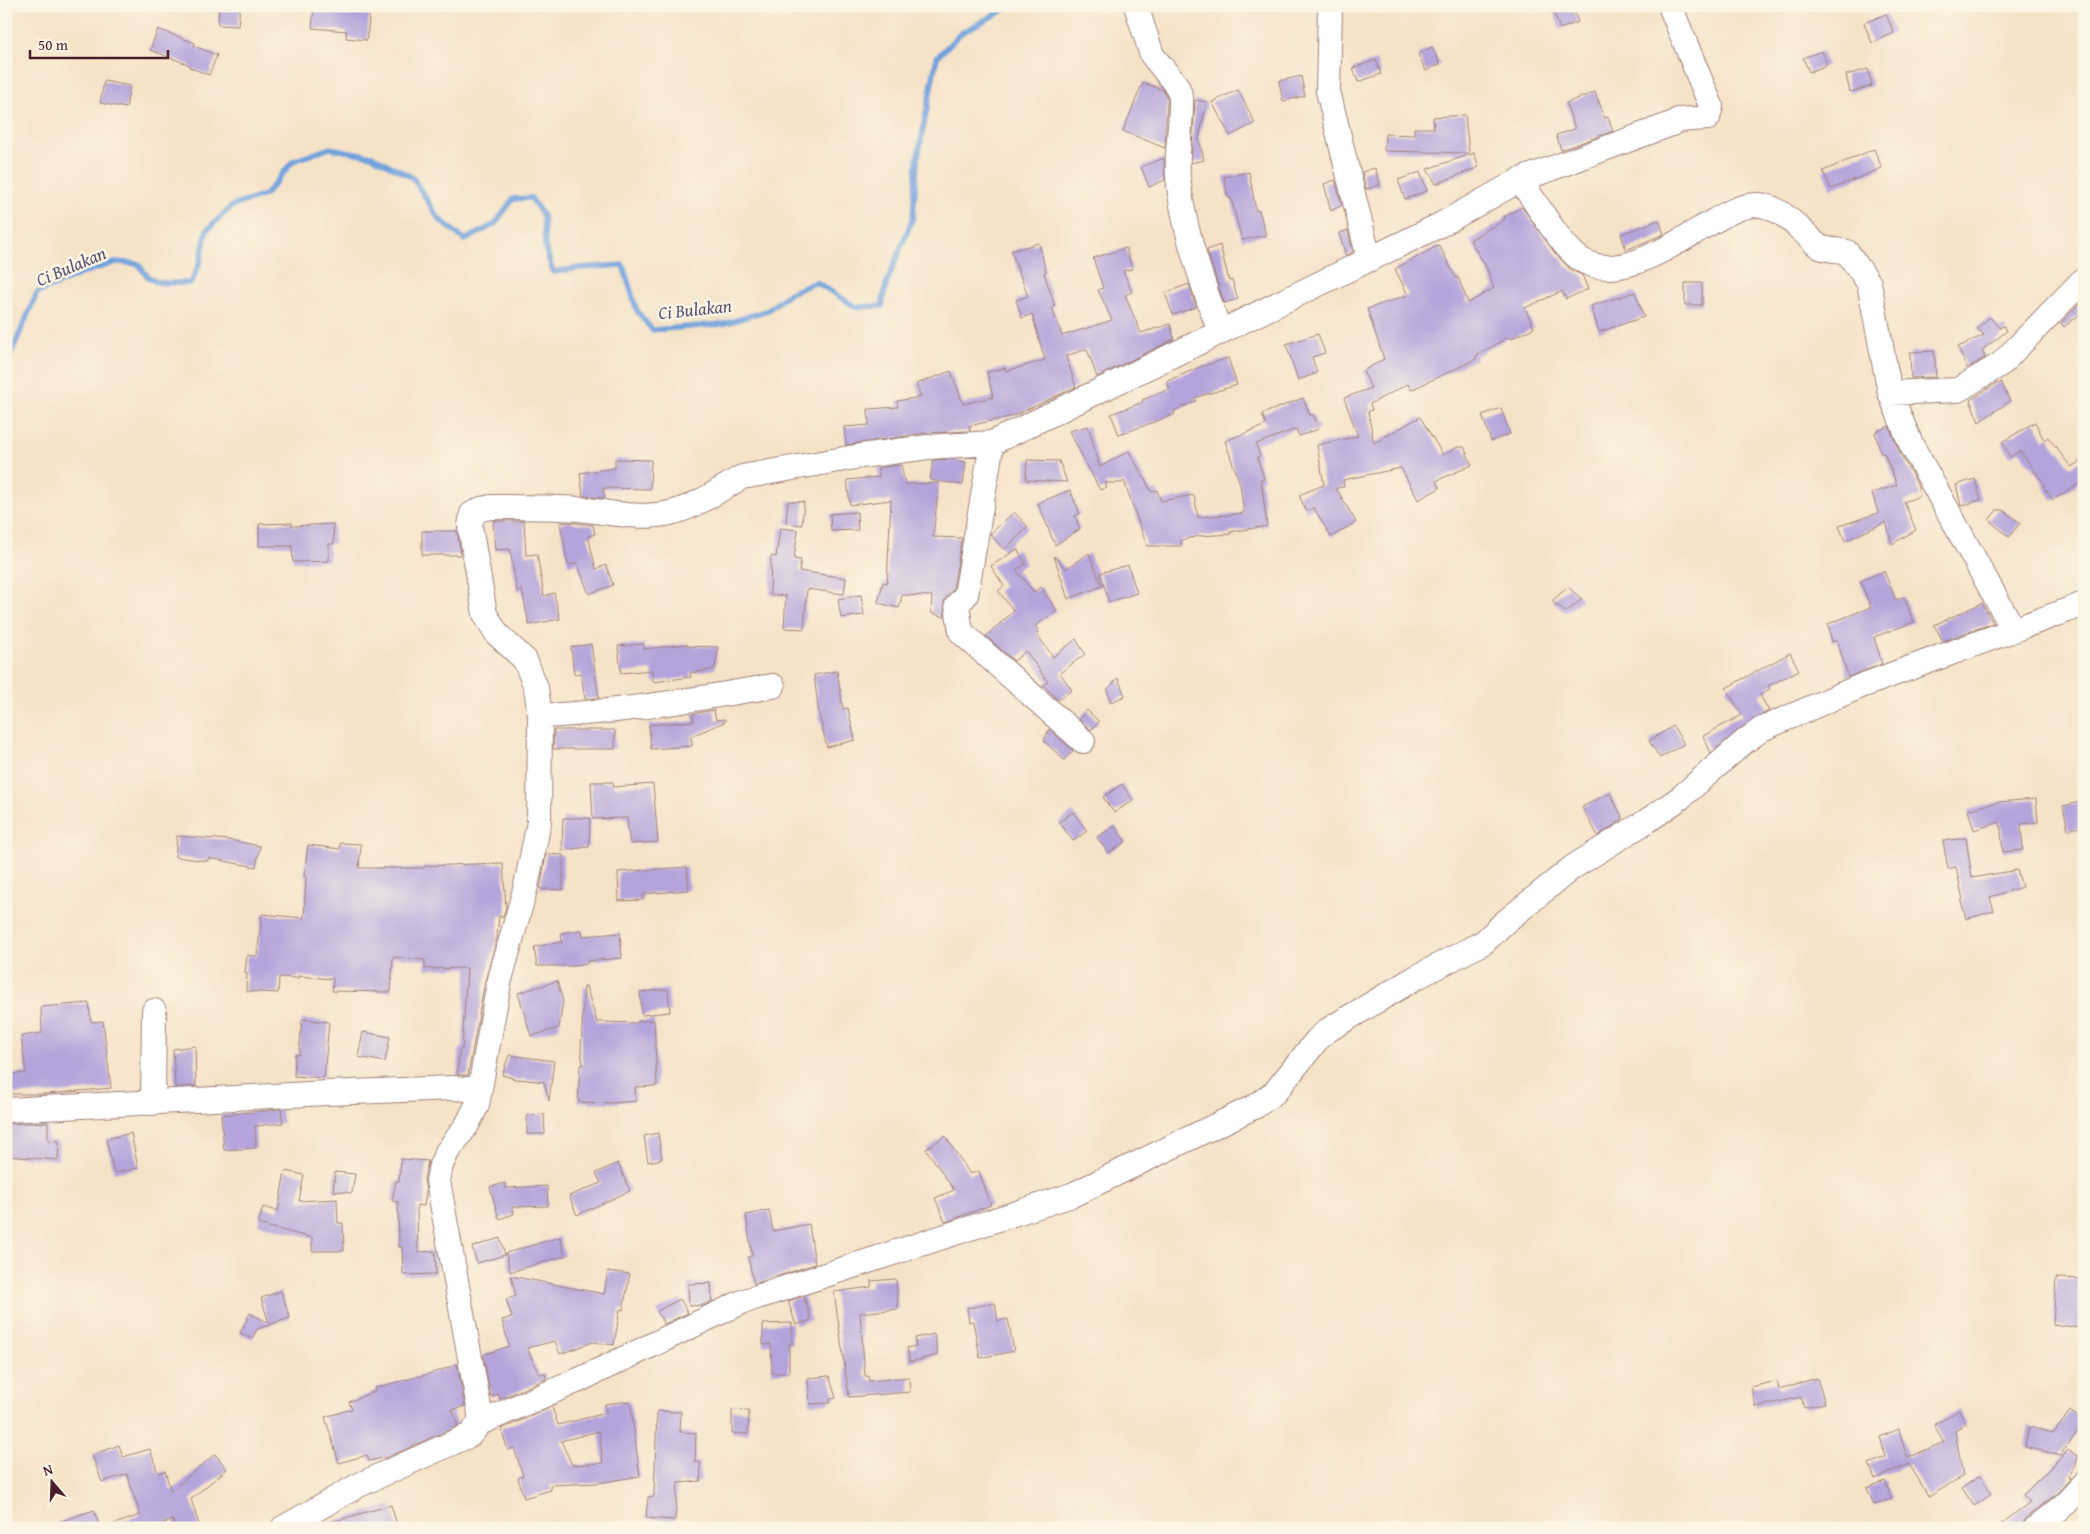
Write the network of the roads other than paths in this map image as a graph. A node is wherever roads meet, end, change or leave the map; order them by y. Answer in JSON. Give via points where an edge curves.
{"nodes":[{"id":1,"x":1136,"y":6,"type":"edge"},
{"id":2,"x":1330,"y":6,"type":"edge"},
{"id":3,"x":1670,"y":6,"type":"edge"},
{"id":4,"x":1520,"y":180,"type":"junction"},
{"id":5,"x":1369,"y":259,"type":"junction"},
{"id":6,"x":2084,"y":278,"type":"edge"},
{"id":7,"x":1220,"y":333,"type":"junction"},
{"id":8,"x":1890,"y":393,"type":"junction"},
{"id":9,"x":992,"y":443,"type":"junction"},
{"id":10,"x":2084,"y":604,"type":"edge"},
{"id":11,"x":2013,"y":629,"type":"junction"},
{"id":12,"x":773,"y":686,"type":"dead end"},
{"id":13,"x":540,"y":716,"type":"junction"},
{"id":14,"x":1083,"y":741,"type":"dead end"},
{"id":15,"x":154,"y":1011,"type":"dead end"},
{"id":16,"x":480,"y":1090,"type":"junction"},
{"id":17,"x":153,"y":1103,"type":"junction"},
{"id":18,"x":6,"y":1110,"type":"edge"},
{"id":19,"x":480,"y":1423,"type":"junction"},
{"id":20,"x":2084,"y":1484,"type":"edge"},
{"id":21,"x":283,"y":1528,"type":"edge"},
{"id":22,"x":2036,"y":1528,"type":"edge"}],
"edges":[{"from":1,"to":7,"type":"street","via":[[1152,55],[1177,86],[1180,97],[1178,176],[1182,205]]},
{"from":2,"to":5,"type":"street","via":[[1328,91]]},
{"from":3,"to":4,"type":"street","via":[[1711,106],[1708,118],[1678,120]]},
{"from":4,"to":5,"type":"street","via":[[1442,224]]},
{"from":4,"to":8,"type":"street","via":[[1569,249],[1595,266],[1642,260],[1745,206],[1768,206],[1779,211],[1821,247],[1847,252],[1869,283]]},
{"from":5,"to":7,"type":"street"},
{"from":6,"to":8,"type":"street","via":[[2001,364],[1958,390]]},
{"from":7,"to":9,"type":"street"},
{"from":8,"to":11,"type":"street","via":[[1911,444]]},
{"from":9,"to":13,"type":"street","via":[[861,456],[750,474],[688,507],[669,513],[481,508],[472,514],[470,526],[485,614],[497,634],[525,660],[536,688]]},
{"from":9,"to":14,"type":"street","via":[[966,595],[957,604],[961,632]]},
{"from":10,"to":11,"type":"street"},
{"from":11,"to":19,"type":"street","via":[[1861,686],[1762,729],[1650,820],[1573,866],[1484,942],[1415,978],[1328,1030],[1275,1092],[1256,1106],[1072,1195],[742,1302]]},
{"from":12,"to":13,"type":"street","via":[[582,714]]},
{"from":13,"to":16,"type":"street","via":[[539,822],[526,886],[499,983]]},
{"from":15,"to":17,"type":"street"},
{"from":16,"to":17,"type":"street","via":[[424,1089]]},
{"from":16,"to":19,"type":"street","via":[[477,1105],[441,1165],[438,1181]]},
{"from":17,"to":18,"type":"street"},
{"from":19,"to":21,"type":"street","via":[[461,1440],[359,1485]]},
{"from":20,"to":22,"type":"street","via":[[2066,1504]]}]}
